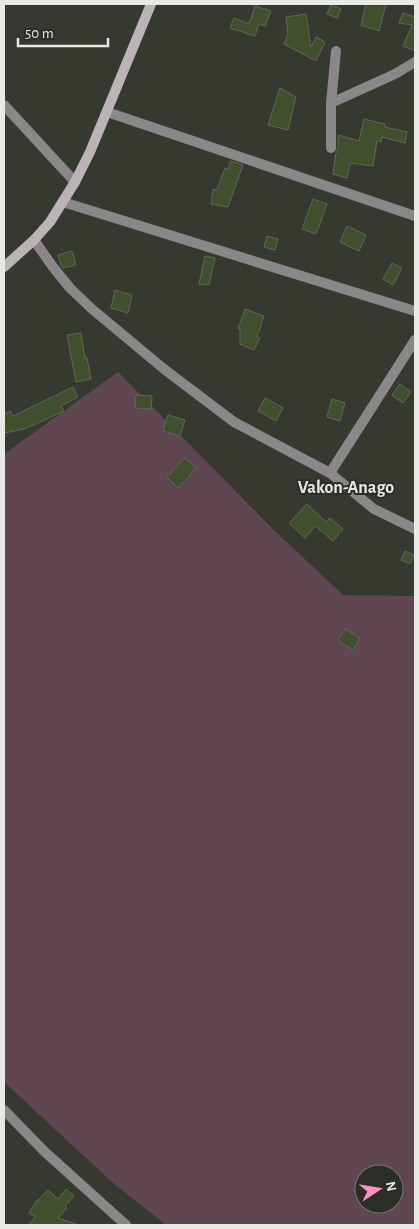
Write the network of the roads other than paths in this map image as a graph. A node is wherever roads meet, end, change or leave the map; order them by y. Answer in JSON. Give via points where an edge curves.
{"nodes":[{"id":1,"x":150,"y":4,"type":"edge"},
{"id":2,"x":336,"y":51,"type":"dead end"},
{"id":3,"x":415,"y":62,"type":"edge"},
{"id":4,"x":331,"y":103,"type":"junction"},
{"id":5,"x":4,"y":105,"type":"edge"},
{"id":6,"x":107,"y":112,"type":"junction"},
{"id":7,"x":331,"y":148,"type":"dead end"},
{"id":8,"x":75,"y":182,"type":"junction"},
{"id":9,"x":63,"y":202,"type":"junction"},
{"id":10,"x":415,"y":216,"type":"edge"},
{"id":11,"x":34,"y":240,"type":"junction"},
{"id":12,"x":4,"y":266,"type":"edge"},
{"id":13,"x":415,"y":311,"type":"edge"},
{"id":14,"x":415,"y":340,"type":"edge"},
{"id":15,"x":330,"y":474,"type":"junction"},
{"id":16,"x":415,"y":529,"type":"edge"},
{"id":17,"x":4,"y":1110,"type":"edge"},
{"id":18,"x":126,"y":1225,"type":"edge"}],
"edges":[{"from":1,"to":6,"type":"main road"},
{"from":2,"to":4,"type":"street"},
{"from":3,"to":4,"type":"street"},
{"from":4,"to":7,"type":"street"},
{"from":5,"to":8,"type":"street"},
{"from":6,"to":8,"type":"main road"},
{"from":6,"to":10,"type":"street"},
{"from":8,"to":9,"type":"main road"},
{"from":9,"to":11,"type":"main road"},
{"from":9,"to":13,"type":"street"},
{"from":11,"to":12,"type":"main road"},
{"from":11,"to":15,"type":"street","via":[[70,288],[164,368],[234,422]]},
{"from":14,"to":15,"type":"street"},
{"from":15,"to":16,"type":"street","via":[[374,510]]},
{"from":17,"to":18,"type":"street"}]}
